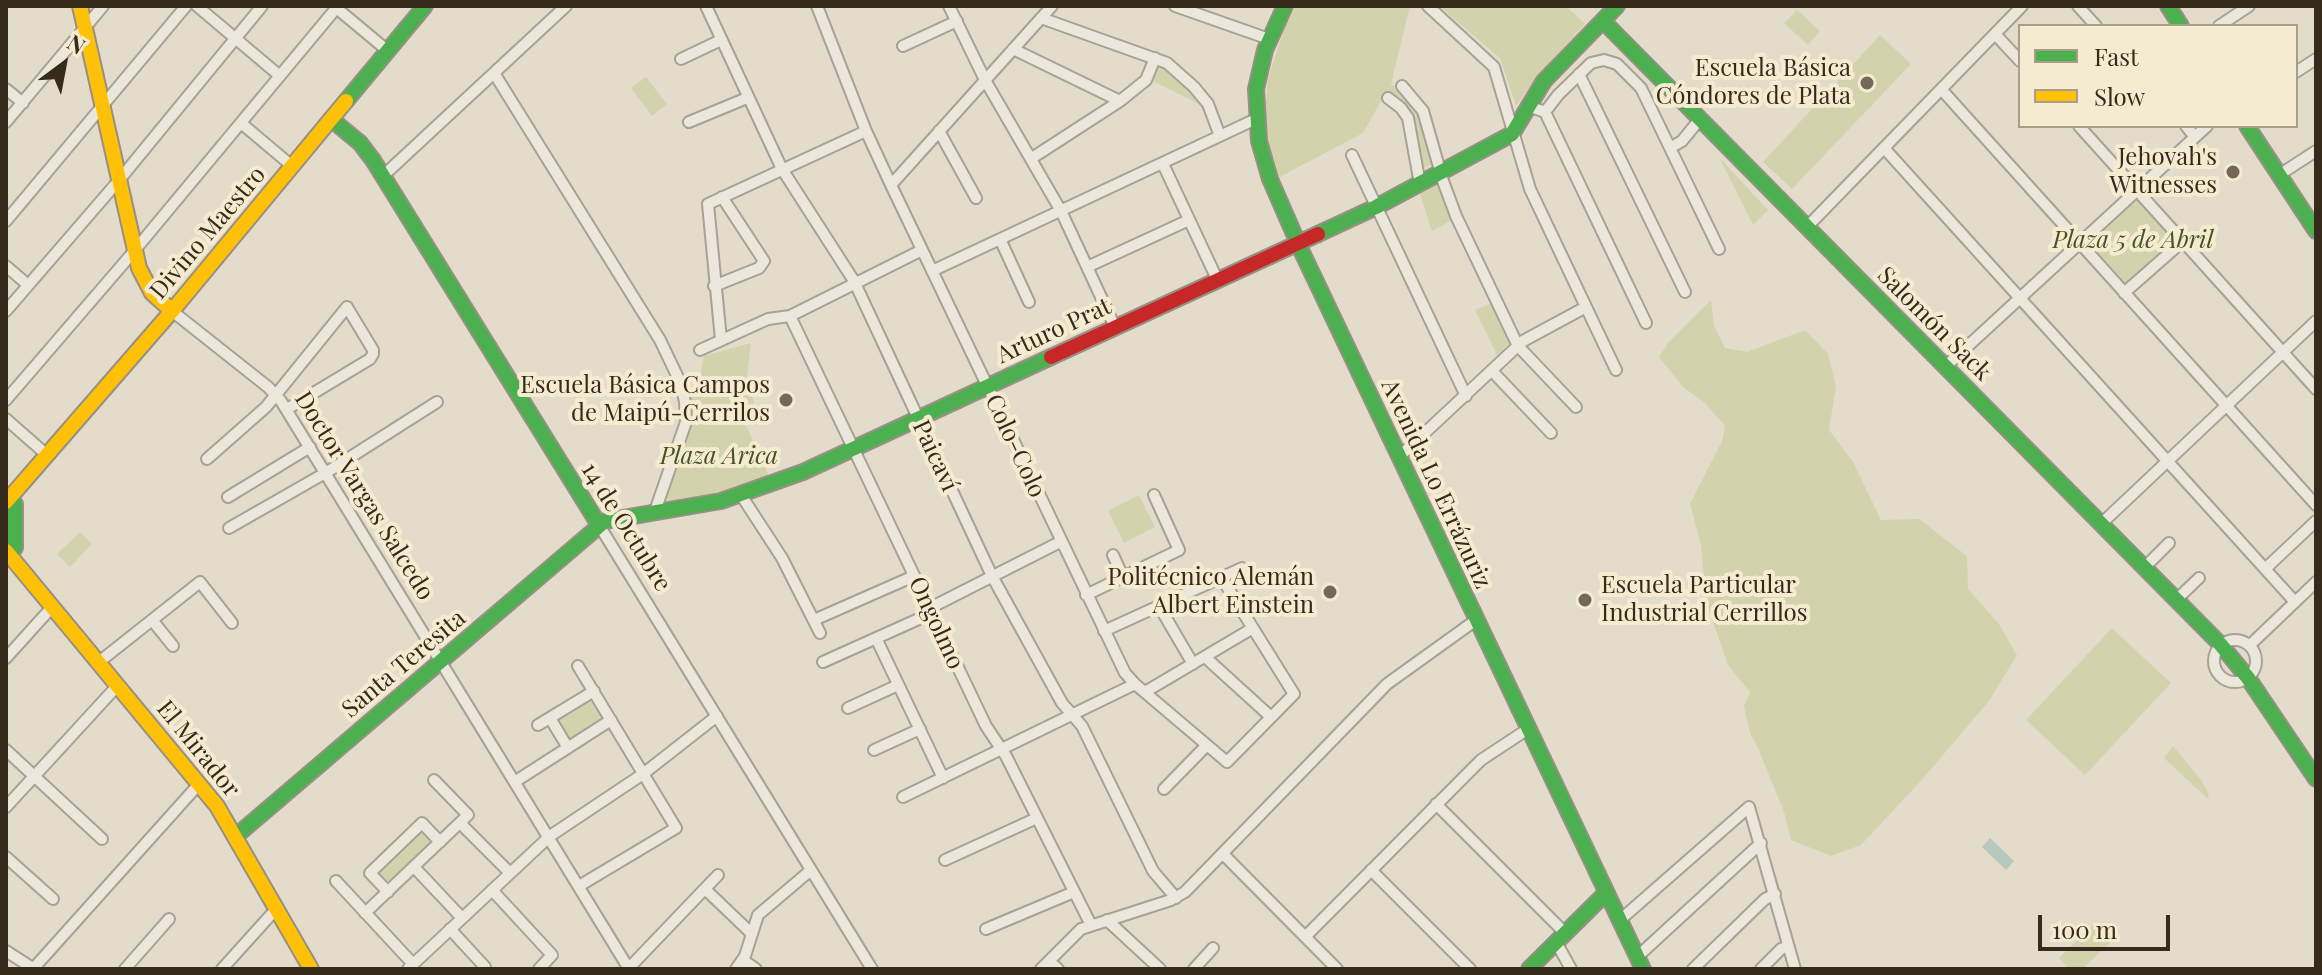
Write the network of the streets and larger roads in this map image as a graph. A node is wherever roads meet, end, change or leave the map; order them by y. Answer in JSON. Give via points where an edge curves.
{"nodes":[{"id":1,"x":80,"y":6,"type":"edge"},
{"id":2,"x":103,"y":6,"type":"edge"},
{"id":3,"x":186,"y":6,"type":"edge"},
{"id":4,"x":197,"y":6,"type":"edge"},
{"id":5,"x":262,"y":6,"type":"edge"},
{"id":6,"x":425,"y":6,"type":"edge"},
{"id":7,"x":566,"y":6,"type":"edge"},
{"id":8,"x":706,"y":6,"type":"edge"},
{"id":9,"x":817,"y":6,"type":"edge"},
{"id":10,"x":949,"y":6,"type":"edge"},
{"id":11,"x":1052,"y":6,"type":"edge"},
{"id":12,"x":1175,"y":6,"type":"edge"},
{"id":13,"x":1285,"y":6,"type":"edge"},
{"id":14,"x":1428,"y":6,"type":"edge"},
{"id":15,"x":1617,"y":6,"type":"edge"},
{"id":16,"x":2022,"y":6,"type":"edge"},
{"id":17,"x":2078,"y":6,"type":"edge"},
{"id":18,"x":2168,"y":6,"type":"edge"},
{"id":19,"x":2249,"y":6,"type":"edge"},
{"id":20,"x":336,"y":7,"type":"edge"},
{"id":21,"x":1041,"y":18,"type":"junction"},
{"id":22,"x":957,"y":21,"type":"junction"},
{"id":23,"x":1603,"y":21,"type":"junction"},
{"id":24,"x":2094,"y":24,"type":"edge"},
{"id":25,"x":2180,"y":24,"type":"edge"},
{"id":26,"x":2222,"y":24,"type":"edge"},
{"id":27,"x":85,"y":28,"type":"junction"},
{"id":28,"x":1995,"y":34,"type":"junction"},
{"id":29,"x":235,"y":38,"type":"junction"},
{"id":30,"x":1269,"y":39,"type":"junction"},
{"id":31,"x":721,"y":40,"type":"junction"},
{"id":32,"x":903,"y":46,"type":"dead end"},
{"id":33,"x":1013,"y":49,"type":"junction"},
{"id":34,"x":388,"y":51,"type":"junction"},
{"id":35,"x":1155,"y":58,"type":"junction"},
{"id":36,"x":681,"y":59,"type":"dead end"},
{"id":37,"x":2018,"y":59,"type":"edge"},
{"id":38,"x":2316,"y":59,"type":"edge"},
{"id":39,"x":2298,"y":71,"type":"edge"},
{"id":40,"x":494,"y":73,"type":"junction"},
{"id":41,"x":1579,"y":74,"type":"junction"},
{"id":42,"x":280,"y":76,"type":"junction"},
{"id":43,"x":985,"y":80,"type":"junction"},
{"id":44,"x":1402,"y":86,"type":"dead end"},
{"id":45,"x":6,"y":89,"type":"edge"},
{"id":46,"x":1941,"y":89,"type":"junction"},
{"id":47,"x":747,"y":98,"type":"junction"},
{"id":48,"x":1388,"y":98,"type":"dead end"},
{"id":49,"x":1120,"y":101,"type":"junction"},
{"id":50,"x":23,"y":103,"type":"junction"},
{"id":51,"x":1528,"y":106,"type":"junction"},
{"id":52,"x":103,"y":107,"type":"junction"},
{"id":53,"x":1545,"y":112,"type":"junction"},
{"id":54,"x":331,"y":119,"type":"junction"},
{"id":55,"x":1256,"y":119,"type":"junction"},
{"id":56,"x":1700,"y":119,"type":"junction"},
{"id":57,"x":6,"y":122,"type":"edge"},
{"id":58,"x":689,"y":122,"type":"dead end"},
{"id":59,"x":241,"y":123,"type":"junction"},
{"id":60,"x":2081,"y":128,"type":"edge"},
{"id":61,"x":2188,"y":128,"type":"edge"},
{"id":62,"x":2205,"y":128,"type":"edge"},
{"id":63,"x":2248,"y":128,"type":"edge"},
{"id":64,"x":866,"y":131,"type":"junction"},
{"id":65,"x":939,"y":131,"type":"junction"},
{"id":66,"x":1512,"y":134,"type":"junction"},
{"id":67,"x":1220,"y":136,"type":"junction"},
{"id":68,"x":2195,"y":137,"type":"junction"},
{"id":69,"x":1670,"y":148,"type":"junction"},
{"id":70,"x":1884,"y":148,"type":"junction"},
{"id":71,"x":2316,"y":151,"type":"edge"},
{"id":72,"x":1352,"y":155,"type":"dead end"},
{"id":73,"x":1032,"y":158,"type":"junction"},
{"id":74,"x":1163,"y":164,"type":"junction"},
{"id":75,"x":292,"y":166,"type":"junction"},
{"id":76,"x":782,"y":169,"type":"junction"},
{"id":77,"x":1440,"y":173,"type":"junction"},
{"id":78,"x":2279,"y":175,"type":"junction"},
{"id":79,"x":383,"y":176,"type":"junction"},
{"id":80,"x":120,"y":179,"type":"junction"},
{"id":81,"x":1420,"y":184,"type":"junction"},
{"id":82,"x":891,"y":185,"type":"junction"},
{"id":83,"x":2137,"y":190,"type":"junction"},
{"id":84,"x":722,"y":197,"type":"junction"},
{"id":85,"x":976,"y":198,"type":"dead end"},
{"id":86,"x":1376,"y":207,"type":"junction"},
{"id":87,"x":1061,"y":211,"type":"junction"},
{"id":88,"x":1189,"y":220,"type":"junction"},
{"id":89,"x":6,"y":221,"type":"edge"},
{"id":90,"x":1807,"y":227,"type":"junction"},
{"id":91,"x":2316,"y":231,"type":"edge"},
{"id":92,"x":1000,"y":239,"type":"junction"},
{"id":93,"x":2183,"y":241,"type":"junction"},
{"id":94,"x":1297,"y":242,"type":"junction"},
{"id":95,"x":2079,"y":243,"type":"junction"},
{"id":96,"x":1719,"y":249,"type":"dead end"},
{"id":97,"x":135,"y":250,"type":"junction"},
{"id":98,"x":922,"y":250,"type":"junction"},
{"id":99,"x":6,"y":266,"type":"edge"},
{"id":100,"x":1087,"y":267,"type":"junction"},
{"id":101,"x":932,"y":271,"type":"junction"},
{"id":102,"x":1217,"y":279,"type":"junction"},
{"id":103,"x":854,"y":281,"type":"junction"},
{"id":104,"x":28,"y":285,"type":"junction"},
{"id":105,"x":714,"y":286,"type":"junction"},
{"id":106,"x":1685,"y":292,"type":"dead end"},
{"id":107,"x":2124,"y":293,"type":"junction"},
{"id":108,"x":2020,"y":298,"type":"junction"},
{"id":109,"x":1029,"y":302,"type":"dead end"},
{"id":110,"x":1586,"y":307,"type":"junction"},
{"id":111,"x":6,"y":311,"type":"edge"},
{"id":112,"x":172,"y":311,"type":"junction"},
{"id":113,"x":790,"y":316,"type":"junction"},
{"id":114,"x":2316,"y":321,"type":"edge"},
{"id":115,"x":1646,"y":323,"type":"dead end"},
{"id":116,"x":1115,"y":327,"type":"junction"},
{"id":117,"x":721,"y":340,"type":"junction"},
{"id":118,"x":1518,"y":346,"type":"junction"},
{"id":119,"x":700,"y":350,"type":"dead end"},
{"id":120,"x":2283,"y":352,"type":"junction"},
{"id":121,"x":1945,"y":367,"type":"junction"},
{"id":122,"x":1616,"y":370,"type":"dead end"},
{"id":123,"x":1492,"y":371,"type":"junction"},
{"id":124,"x":987,"y":386,"type":"junction"},
{"id":125,"x":2316,"y":389,"type":"edge"},
{"id":126,"x":275,"y":394,"type":"junction"},
{"id":127,"x":1466,"y":396,"type":"junction"},
{"id":128,"x":6,"y":400,"type":"edge"},
{"id":129,"x":437,"y":402,"type":"dead end"},
{"id":130,"x":2226,"y":406,"type":"junction"},
{"id":131,"x":1576,"y":407,"type":"dead end"},
{"id":132,"x":287,"y":409,"type":"junction"},
{"id":133,"x":6,"y":419,"type":"edge"},
{"id":134,"x":917,"y":419,"type":"junction"},
{"id":135,"x":1551,"y":433,"type":"dead end"},
{"id":136,"x":310,"y":447,"type":"junction"},
{"id":137,"x":852,"y":449,"type":"junction"},
{"id":138,"x":47,"y":455,"type":"junction"},
{"id":139,"x":1399,"y":457,"type":"junction"},
{"id":140,"x":207,"y":459,"type":"dead end"},
{"id":141,"x":2167,"y":461,"type":"junction"},
{"id":142,"x":327,"y":472,"type":"junction"},
{"id":143,"x":741,"y":495,"type":"junction"},
{"id":144,"x":1154,"y":495,"type":"dead end"},
{"id":145,"x":228,"y":497,"type":"dead end"},
{"id":146,"x":10,"y":503,"type":"edge"},
{"id":147,"x":2316,"y":505,"type":"edge"},
{"id":148,"x":655,"y":511,"type":"junction"},
{"id":149,"x":6,"y":520,"type":"edge"},
{"id":150,"x":2316,"y":521,"type":"edge"},
{"id":151,"x":2101,"y":524,"type":"junction"},
{"id":152,"x":599,"y":525,"type":"junction"},
{"id":153,"x":229,"y":528,"type":"dead end"},
{"id":154,"x":1060,"y":542,"type":"junction"},
{"id":155,"x":2169,"y":543,"type":"dead end"},
{"id":156,"x":9,"y":546,"type":"edge"},
{"id":157,"x":1113,"y":555,"type":"dead end"},
{"id":158,"x":1242,"y":568,"type":"dead end"},
{"id":159,"x":2144,"y":568,"type":"junction"},
{"id":160,"x":2265,"y":569,"type":"junction"},
{"id":161,"x":914,"y":576,"type":"junction"},
{"id":162,"x":992,"y":576,"type":"junction"},
{"id":163,"x":1123,"y":577,"type":"junction"},
{"id":164,"x":1221,"y":577,"type":"junction"},
{"id":165,"x":2199,"y":578,"type":"dead end"},
{"id":166,"x":2316,"y":582,"type":"edge"},
{"id":167,"x":1086,"y":595,"type":"junction"},
{"id":168,"x":2176,"y":600,"type":"junction"},
{"id":169,"x":2295,"y":602,"type":"junction"},
{"id":170,"x":53,"y":606,"type":"junction"},
{"id":171,"x":1159,"y":606,"type":"junction"},
{"id":172,"x":931,"y":610,"type":"junction"},
{"id":173,"x":152,"y":620,"type":"junction"},
{"id":174,"x":814,"y":620,"type":"junction"},
{"id":175,"x":1476,"y":620,"type":"junction"},
{"id":176,"x":232,"y":623,"type":"dead end"},
{"id":177,"x":1253,"y":628,"type":"junction"},
{"id":178,"x":1104,"y":631,"type":"junction"},
{"id":179,"x":820,"y":633,"type":"dead end"},
{"id":180,"x":876,"y":638,"type":"junction"},
{"id":181,"x":2221,"y":645,"type":"junction"},
{"id":182,"x":2250,"y":645,"type":"junction"},
{"id":183,"x":173,"y":646,"type":"dead end"},
{"id":184,"x":1205,"y":657,"type":"junction"},
{"id":185,"x":6,"y":658,"type":"edge"},
{"id":186,"x":442,"y":661,"type":"junction"},
{"id":187,"x":99,"y":662,"type":"junction"},
{"id":188,"x":823,"y":662,"type":"dead end"},
{"id":189,"x":1193,"y":664,"type":"junction"},
{"id":190,"x":578,"y":666,"type":"dead end"},
{"id":191,"x":2248,"y":678,"type":"junction"},
{"id":192,"x":1135,"y":684,"type":"junction"},
{"id":193,"x":118,"y":685,"type":"junction"},
{"id":194,"x":898,"y":685,"type":"junction"},
{"id":195,"x":594,"y":691,"type":"junction"},
{"id":196,"x":1145,"y":692,"type":"junction"},
{"id":197,"x":848,"y":708,"type":"dead end"},
{"id":198,"x":1072,"y":715,"type":"junction"},
{"id":199,"x":717,"y":716,"type":"junction"},
{"id":200,"x":1271,"y":717,"type":"junction"},
{"id":201,"x":550,"y":718,"type":"junction"},
{"id":202,"x":611,"y":720,"type":"junction"},
{"id":203,"x":538,"y":725,"type":"dead end"},
{"id":204,"x":920,"y":729,"type":"junction"},
{"id":205,"x":1528,"y":729,"type":"junction"},
{"id":206,"x":1207,"y":745,"type":"junction"},
{"id":207,"x":568,"y":748,"type":"junction"},
{"id":208,"x":6,"y":750,"type":"edge"},
{"id":209,"x":874,"y":750,"type":"dead end"},
{"id":210,"x":1001,"y":750,"type":"junction"},
{"id":211,"x":2314,"y":773,"type":"edge"},
{"id":212,"x":643,"y":774,"type":"junction"},
{"id":213,"x":34,"y":776,"type":"junction"},
{"id":214,"x":943,"y":778,"type":"junction"},
{"id":215,"x":434,"y":780,"type":"dead end"},
{"id":216,"x":516,"y":781,"type":"junction"},
{"id":217,"x":199,"y":784,"type":"junction"},
{"id":218,"x":1164,"y":789,"type":"dead end"},
{"id":219,"x":903,"y":797,"type":"dead end"},
{"id":220,"x":1436,"y":804,"type":"junction"},
{"id":221,"x":6,"y":807,"type":"edge"},
{"id":222,"x":1037,"y":818,"type":"junction"},
{"id":223,"x":460,"y":823,"type":"junction"},
{"id":224,"x":236,"y":836,"type":"junction"},
{"id":225,"x":550,"y":836,"type":"junction"},
{"id":226,"x":102,"y":839,"type":"dead end"},
{"id":227,"x":440,"y":842,"type":"junction"},
{"id":228,"x":1761,"y":843,"type":"junction"},
{"id":229,"x":1223,"y":854,"type":"junction"},
{"id":230,"x":6,"y":857,"type":"edge"},
{"id":231,"x":945,"y":860,"type":"dead end"},
{"id":232,"x":414,"y":867,"type":"junction"},
{"id":233,"x":811,"y":870,"type":"junction"},
{"id":234,"x":1371,"y":870,"type":"junction"},
{"id":235,"x":510,"y":873,"type":"junction"},
{"id":236,"x":718,"y":875,"type":"dead end"},
{"id":237,"x":336,"y":881,"type":"dead end"},
{"id":238,"x":579,"y":886,"type":"junction"},
{"id":239,"x":705,"y":889,"type":"junction"},
{"id":240,"x":492,"y":890,"type":"junction"},
{"id":241,"x":388,"y":892,"type":"junction"},
{"id":242,"x":1074,"y":892,"type":"junction"},
{"id":243,"x":1606,"y":893,"type":"junction"},
{"id":244,"x":1775,"y":894,"type":"junction"},
{"id":245,"x":1176,"y":898,"type":"junction"},
{"id":246,"x":53,"y":899,"type":"dead end"},
{"id":247,"x":277,"y":908,"type":"junction"},
{"id":248,"x":365,"y":913,"type":"junction"},
{"id":249,"x":462,"y":918,"type":"junction"},
{"id":250,"x":169,"y":919,"type":"dead end"},
{"id":251,"x":1107,"y":920,"type":"junction"},
{"id":252,"x":1620,"y":920,"type":"junction"},
{"id":253,"x":1091,"y":925,"type":"junction"},
{"id":254,"x":450,"y":929,"type":"junction"},
{"id":255,"x":986,"y":929,"type":"dead end"},
{"id":256,"x":751,"y":933,"type":"junction"},
{"id":257,"x":1305,"y":937,"type":"junction"},
{"id":258,"x":1561,"y":938,"type":"junction"},
{"id":259,"x":1788,"y":946,"type":"junction"},
{"id":260,"x":1213,"y":948,"type":"dead end"},
{"id":261,"x":6,"y":951,"type":"edge"},
{"id":262,"x":1640,"y":963,"type":"edge"},
{"id":263,"x":740,"y":964,"type":"edge"},
{"id":264,"x":1045,"y":965,"type":"edge"},
{"id":265,"x":308,"y":967,"type":"edge"},
{"id":266,"x":410,"y":967,"type":"edge"},
{"id":267,"x":485,"y":967,"type":"dead end"},
{"id":268,"x":33,"y":969,"type":"edge"},
{"id":269,"x":125,"y":969,"type":"edge"},
{"id":270,"x":222,"y":969,"type":"edge"},
{"id":271,"x":539,"y":969,"type":"edge"},
{"id":272,"x":629,"y":969,"type":"edge"},
{"id":273,"x":756,"y":969,"type":"edge"},
{"id":274,"x":872,"y":969,"type":"edge"},
{"id":275,"x":1058,"y":969,"type":"edge"},
{"id":276,"x":1160,"y":969,"type":"edge"},
{"id":277,"x":1194,"y":969,"type":"edge"},
{"id":278,"x":1337,"y":969,"type":"edge"},
{"id":279,"x":1470,"y":969,"type":"edge"},
{"id":280,"x":1529,"y":969,"type":"edge"},
{"id":281,"x":1571,"y":969,"type":"edge"},
{"id":282,"x":1693,"y":969,"type":"edge"},
{"id":283,"x":1761,"y":969,"type":"edge"},
{"id":284,"x":1795,"y":969,"type":"edge"}],
"edges":[{"from":1,"to":27,"type":"street","name":"Doctor Vargas Salcedo"},
{"from":2,"to":27,"type":"street"},
{"from":3,"to":52,"type":"street"},
{"from":4,"to":29,"type":"street"},
{"from":5,"to":29,"type":"street"},
{"from":6,"to":34,"type":"street","name":"Divino Maestro"},
{"from":7,"to":40,"type":"street"},
{"from":8,"to":31,"type":"street","name":"Paicaví"},
{"from":9,"to":64,"type":"street","name":"Colo-Colo"},
{"from":10,"to":22,"type":"street"},
{"from":11,"to":21,"type":"street"},
{"from":12,"to":30,"type":"street"},
{"from":13,"to":30,"type":"street","name":"Avenida Lo Errázuriz"},
{"from":14,"to":66,"type":"street","via":[[1492,64]]},
{"from":15,"to":23,"type":"street"},
{"from":16,"to":28,"type":"street"},
{"from":17,"to":24,"type":"street"},
{"from":18,"to":25,"type":"street"},
{"from":19,"to":26,"type":"street"},
{"from":20,"to":34,"type":"street"},
{"from":20,"to":42,"type":"street"},
{"from":21,"to":33,"type":"street"},
{"from":21,"to":35,"type":"street"},
{"from":22,"to":32,"type":"street"},
{"from":22,"to":43,"type":"street"},
{"from":23,"to":51,"type":"street","via":[[1551,73]]},
{"from":23,"to":56,"type":"street","name":"Salomón Sack"},
{"from":27,"to":50,"type":"street"},
{"from":27,"to":52,"type":"street","name":"Doctor Vargas Salcedo"},
{"from":28,"to":37,"type":"street"},
{"from":28,"to":46,"type":"street"},
{"from":29,"to":42,"type":"street"},
{"from":29,"to":80,"type":"street"},
{"from":30,"to":55,"type":"street","name":"Avenida Lo Errázuriz","via":[[1258,77]]},
{"from":31,"to":36,"type":"street"},
{"from":31,"to":47,"type":"street","name":"Paicaví"},
{"from":33,"to":43,"type":"street"},
{"from":33,"to":49,"type":"street"},
{"from":34,"to":54,"type":"street","name":"Divino Maestro"},
{"from":35,"to":49,"type":"street","via":[[1146,80]]},
{"from":35,"to":67,"type":"street","via":[[1208,104]]},
{"from":38,"to":39,"type":"street"},
{"from":40,"to":79,"type":"street"},
{"from":40,"to":148,"type":"street","via":[[660,340],[681,384],[686,422]]},
{"from":41,"to":53,"type":"street"},
{"from":41,"to":69,"type":"street","via":[[1596,61],[1617,64],[1641,88]]},
{"from":41,"to":106,"type":"street"},
{"from":42,"to":59,"type":"street"},
{"from":43,"to":65,"type":"street"},
{"from":43,"to":73,"type":"street"},
{"from":44,"to":77,"type":"street","via":[[1423,111]]},
{"from":45,"to":50,"type":"street"},
{"from":46,"to":70,"type":"street"},
{"from":46,"to":95,"type":"street"},
{"from":47,"to":58,"type":"street"},
{"from":47,"to":76,"type":"street","name":"Paicaví"},
{"from":48,"to":81,"type":"street","via":[[1408,118]]},
{"from":49,"to":73,"type":"street"},
{"from":50,"to":57,"type":"street"},
{"from":51,"to":53,"type":"street"},
{"from":51,"to":66,"type":"street"},
{"from":52,"to":80,"type":"street","name":"Doctor Vargas Salcedo"},
{"from":52,"to":89,"type":"street"},
{"from":53,"to":115,"type":"street"},
{"from":54,"to":75,"type":"street","name":"Divino Maestro"},
{"from":54,"to":79,"type":"street","name":"14 de Octubre","via":[[364,147]]},
{"from":55,"to":67,"type":"street"},
{"from":55,"to":94,"type":"street","name":"Avenida Lo Errázuriz","via":[[1264,165]]},
{"from":56,"to":69,"type":"street"},
{"from":56,"to":90,"type":"street","name":"Salomón Sack"},
{"from":59,"to":75,"type":"street"},
{"from":59,"to":97,"type":"street"},
{"from":60,"to":83,"type":"street"},
{"from":61,"to":68,"type":"street"},
{"from":62,"to":68,"type":"street"},
{"from":63,"to":78,"type":"street"},
{"from":64,"to":76,"type":"street"},
{"from":64,"to":82,"type":"street","name":"Colo-Colo"},
{"from":65,"to":82,"type":"street"},
{"from":65,"to":85,"type":"street"},
{"from":66,"to":77,"type":"street","name":"Arturo Prat"},
{"from":66,"to":110,"type":"street","via":[[1530,189]]},
{"from":67,"to":74,"type":"street"},
{"from":68,"to":83,"type":"street"},
{"from":69,"to":96,"type":"street"},
{"from":70,"to":90,"type":"street"},
{"from":70,"to":108,"type":"street"},
{"from":71,"to":78,"type":"street"},
{"from":72,"to":86,"type":"street"},
{"from":73,"to":87,"type":"street"},
{"from":74,"to":87,"type":"street"},
{"from":74,"to":88,"type":"street"},
{"from":75,"to":112,"type":"street","name":"Divino Maestro"},
{"from":76,"to":84,"type":"street"},
{"from":76,"to":103,"type":"street","name":"Paicaví"},
{"from":77,"to":81,"type":"street","name":"Arturo Prat"},
{"from":77,"to":118,"type":"street"},
{"from":78,"to":91,"type":"street"},
{"from":79,"to":152,"type":"street","name":"14 de Octubre"},
{"from":80,"to":97,"type":"street","name":"Doctor Vargas Salcedo"},
{"from":80,"to":104,"type":"street"},
{"from":81,"to":86,"type":"street","name":"Arturo Prat"},
{"from":82,"to":98,"type":"street","name":"Colo-Colo"},
{"from":83,"to":93,"type":"street"},
{"from":83,"to":95,"type":"street"},
{"from":84,"to":105,"type":"street","via":[[708,204]]},
{"from":84,"to":105,"type":"street","via":[[764,261],[759,268]]},
{"from":86,"to":94,"type":"street","name":"Arturo Prat"},
{"from":86,"to":127,"type":"street"},
{"from":87,"to":92,"type":"street"},
{"from":87,"to":100,"type":"street"},
{"from":88,"to":100,"type":"street"},
{"from":88,"to":102,"type":"street"},
{"from":90,"to":121,"type":"street","name":"Salomón Sack"},
{"from":92,"to":101,"type":"street"},
{"from":92,"to":109,"type":"street"},
{"from":93,"to":107,"type":"street"},
{"from":93,"to":120,"type":"street"},
{"from":94,"to":102,"type":"street","name":"Arturo Prat"},
{"from":94,"to":139,"type":"street","name":"Avenida Lo Errázuriz"},
{"from":95,"to":107,"type":"street"},
{"from":95,"to":108,"type":"street"},
{"from":97,"to":112,"type":"street","name":"Doctor Vargas Salcedo","via":[[147,287]]},
{"from":97,"to":128,"type":"street"},
{"from":98,"to":101,"type":"street","name":"Colo-Colo"},
{"from":98,"to":103,"type":"street"},
{"from":99,"to":104,"type":"street"},
{"from":100,"to":116,"type":"street"},
{"from":101,"to":124,"type":"street","name":"Colo-Colo"},
{"from":102,"to":116,"type":"street","name":"Arturo Prat"},
{"from":103,"to":113,"type":"street"},
{"from":103,"to":134,"type":"street","name":"Paicaví"},
{"from":104,"to":111,"type":"street"},
{"from":105,"to":117,"type":"street"},
{"from":107,"to":130,"type":"street"},
{"from":108,"to":121,"type":"street"},
{"from":108,"to":141,"type":"street"},
{"from":110,"to":118,"type":"street"},
{"from":110,"to":122,"type":"street"},
{"from":112,"to":126,"type":"street","name":"Doctor Vargas Salcedo"},
{"from":112,"to":138,"type":"street","name":"Divino Maestro"},
{"from":113,"to":117,"type":"street","via":[[772,317]]},
{"from":113,"to":137,"type":"street","name":"Ongolmo"},
{"from":114,"to":120,"type":"street"},
{"from":116,"to":124,"type":"street","name":"Arturo Prat"},
{"from":117,"to":119,"type":"street"},
{"from":118,"to":123,"type":"street"},
{"from":118,"to":131,"type":"street"},
{"from":120,"to":125,"type":"street"},
{"from":120,"to":130,"type":"street"},
{"from":121,"to":151,"type":"street","name":"Salomón Sack"},
{"from":123,"to":127,"type":"street"},
{"from":123,"to":135,"type":"street"},
{"from":124,"to":134,"type":"street","name":"Arturo Prat"},
{"from":124,"to":154,"type":"street","name":"Colo-Colo"},
{"from":126,"to":132,"type":"street","name":"Doctor Vargas Salcedo"},
{"from":126,"to":132,"type":"street","via":[[347,307],[373,354]]},
{"from":126,"to":140,"type":"street"},
{"from":127,"to":139,"type":"street"},
{"from":129,"to":142,"type":"street"},
{"from":130,"to":141,"type":"street"},
{"from":130,"to":147,"type":"street"},
{"from":132,"to":136,"type":"street","name":"Doctor Vargas Salcedo"},
{"from":133,"to":138,"type":"street"},
{"from":134,"to":137,"type":"street","name":"Arturo Prat"},
{"from":134,"to":162,"type":"street","name":"Paicaví"},
{"from":136,"to":142,"type":"street","name":"Doctor Vargas Salcedo"},
{"from":136,"to":145,"type":"street"},
{"from":137,"to":143,"type":"street","name":"Arturo Prat"},
{"from":137,"to":161,"type":"street","name":"Ongolmo"},
{"from":138,"to":146,"type":"street","name":"Divino Maestro"},
{"from":139,"to":175,"type":"street","name":"Avenida Lo Errázuriz"},
{"from":141,"to":151,"type":"street"},
{"from":141,"to":160,"type":"street"},
{"from":142,"to":153,"type":"street"},
{"from":142,"to":186,"type":"street","name":"Doctor Vargas Salcedo"},
{"from":143,"to":148,"type":"street","name":"Arturo Prat"},
{"from":143,"to":174,"type":"street"},
{"from":144,"to":163,"type":"street","via":[[1179,550]]},
{"from":146,"to":149,"type":"street","name":"Divino Maestro"},
{"from":146,"to":156,"type":"street"},
{"from":148,"to":152,"type":"street","name":"Arturo Prat"},
{"from":150,"to":160,"type":"street"},
{"from":151,"to":159,"type":"street","name":"Salomón Sack"},
{"from":152,"to":186,"type":"street","name":"Santa Teresita"},
{"from":152,"to":199,"type":"street","name":"14 de Octubre"},
{"from":154,"to":162,"type":"street"},
{"from":154,"to":167,"type":"street","name":"Colo-Colo"},
{"from":155,"to":159,"type":"street"},
{"from":156,"to":170,"type":"street","name":"El Mirador"},
{"from":157,"to":163,"type":"street"},
{"from":158,"to":164,"type":"street"},
{"from":159,"to":168,"type":"street","name":"Salomón Sack"},
{"from":160,"to":169,"type":"street"},
{"from":161,"to":172,"type":"street","name":"Ongolmo"},
{"from":161,"to":174,"type":"street"},
{"from":162,"to":172,"type":"street"},
{"from":162,"to":198,"type":"street","name":"Paicaví"},
{"from":163,"to":167,"type":"street"},
{"from":164,"to":171,"type":"street"},
{"from":164,"to":177,"type":"street"},
{"from":165,"to":168,"type":"street"},
{"from":166,"to":169,"type":"street"},
{"from":167,"to":178,"type":"street","name":"Colo-Colo"},
{"from":168,"to":181,"type":"street","name":"Salomón Sack"},
{"from":169,"to":182,"type":"street"},
{"from":170,"to":185,"type":"street"},
{"from":170,"to":187,"type":"street","name":"El Mirador"},
{"from":171,"to":178,"type":"street"},
{"from":171,"to":189,"type":"street"},
{"from":172,"to":180,"type":"street"},
{"from":172,"to":210,"type":"street","name":"Ongolmo"},
{"from":173,"to":176,"type":"street","via":[[200,582]]},
{"from":173,"to":183,"type":"street"},
{"from":173,"to":187,"type":"street"},
{"from":174,"to":179,"type":"street"},
{"from":175,"to":205,"type":"street","name":"Avenida Lo Errázuriz"},
{"from":175,"to":229,"type":"street","via":[[1387,684]]},
{"from":177,"to":184,"type":"street"},
{"from":177,"to":200,"type":"street","via":[[1294,694]]},
{"from":178,"to":192,"type":"street","name":"Colo-Colo"},
{"from":180,"to":188,"type":"street"},
{"from":180,"to":194,"type":"street"},
{"from":181,"to":182,"type":"street","via":[[2237,640]]},
{"from":181,"to":191,"type":"street","name":"Salomón Sack"},
{"from":181,"to":191,"type":"street","via":[[2214,662],[2219,675],[2231,682]]},
{"from":182,"to":191,"type":"street","via":[[2257,662]]},
{"from":184,"to":189,"type":"street"},
{"from":184,"to":200,"type":"street"},
{"from":186,"to":216,"type":"street","name":"Doctor Vargas Salcedo"},
{"from":186,"to":224,"type":"street","name":"Santa Teresita"},
{"from":187,"to":193,"type":"street","name":"El Mirador"},
{"from":189,"to":196,"type":"street"},
{"from":190,"to":195,"type":"street"},
{"from":191,"to":211,"type":"street","name":"Salomón Sack"},
{"from":192,"to":196,"type":"street","name":"Colo-Colo"},
{"from":192,"to":198,"type":"street"},
{"from":193,"to":213,"type":"street"},
{"from":193,"to":217,"type":"street","name":"El Mirador"},
{"from":194,"to":197,"type":"street"},
{"from":194,"to":204,"type":"street"},
{"from":195,"to":201,"type":"street"},
{"from":195,"to":202,"type":"street"},
{"from":196,"to":206,"type":"street","name":"Colo-Colo"},
{"from":198,"to":210,"type":"street"},
{"from":198,"to":245,"type":"street","name":"Paicaví","via":[[1153,871]]},
{"from":199,"to":212,"type":"street"},
{"from":199,"to":233,"type":"street","name":"14 de Octubre"},
{"from":200,"to":206,"type":"street","name":"Colo-Colo","via":[[1227,762]]},
{"from":201,"to":203,"type":"street"},
{"from":201,"to":207,"type":"street"},
{"from":202,"to":207,"type":"street"},
{"from":202,"to":212,"type":"street"},
{"from":204,"to":209,"type":"street"},
{"from":204,"to":214,"type":"street"},
{"from":205,"to":220,"type":"street","via":[[1488,754]]},
{"from":205,"to":243,"type":"street","name":"Avenida Lo Errázuriz"},
{"from":206,"to":218,"type":"street"},
{"from":207,"to":216,"type":"street"},
{"from":208,"to":213,"type":"street"},
{"from":210,"to":214,"type":"street"},
{"from":210,"to":222,"type":"street","name":"Ongolmo"},
{"from":212,"to":225,"type":"street"},
{"from":212,"to":238,"type":"street","via":[[676,828]]},
{"from":213,"to":221,"type":"street"},
{"from":213,"to":226,"type":"street"},
{"from":214,"to":219,"type":"street"},
{"from":215,"to":223,"type":"street","via":[[468,815]]},
{"from":216,"to":225,"type":"street","name":"Doctor Vargas Salcedo"},
{"from":217,"to":224,"type":"street","name":"El Mirador"},
{"from":217,"to":268,"type":"street"},
{"from":220,"to":234,"type":"street"},
{"from":220,"to":258,"type":"street"},
{"from":222,"to":231,"type":"street"},
{"from":222,"to":242,"type":"street","name":"Ongolmo"},
{"from":223,"to":227,"type":"street"},
{"from":223,"to":235,"type":"street"},
{"from":224,"to":247,"type":"street","name":"El Mirador"},
{"from":225,"to":235,"type":"street"},
{"from":225,"to":238,"type":"street","name":"Doctor Vargas Salcedo"},
{"from":227,"to":232,"type":"street"},
{"from":227,"to":241,"type":"street","via":[[422,823],[370,873]]},
{"from":228,"to":244,"type":"street"},
{"from":228,"to":252,"type":"street","via":[[1749,807]]},
{"from":228,"to":262,"type":"street"},
{"from":229,"to":245,"type":"street"},
{"from":229,"to":257,"type":"street"},
{"from":230,"to":246,"type":"street"},
{"from":232,"to":241,"type":"street"},
{"from":232,"to":249,"type":"street"},
{"from":233,"to":256,"type":"street","via":[[760,911]]},
{"from":233,"to":274,"type":"street","name":"14 de Octubre"},
{"from":234,"to":257,"type":"street"},
{"from":234,"to":279,"type":"street"},
{"from":235,"to":240,"type":"street"},
{"from":236,"to":239,"type":"street"},
{"from":237,"to":248,"type":"street"},
{"from":238,"to":272,"type":"street","name":"Doctor Vargas Salcedo"},
{"from":239,"to":256,"type":"street"},
{"from":239,"to":272,"type":"street"},
{"from":240,"to":249,"type":"street"},
{"from":240,"to":271,"type":"street","via":[[552,955]]},
{"from":241,"to":248,"type":"street"},
{"from":242,"to":253,"type":"street","name":"Ongolmo"},
{"from":242,"to":255,"type":"street"},
{"from":243,"to":252,"type":"street","name":"Avenida Lo Errázuriz"},
{"from":243,"to":258,"type":"street"},
{"from":244,"to":259,"type":"street"},
{"from":244,"to":282,"type":"street"},
{"from":245,"to":251,"type":"street"},
{"from":247,"to":265,"type":"street","name":"El Mirador"},
{"from":247,"to":270,"type":"street"},
{"from":248,"to":266,"type":"street"},
{"from":249,"to":254,"type":"street"},
{"from":250,"to":269,"type":"street"},
{"from":251,"to":253,"type":"street"},
{"from":251,"to":276,"type":"street"},
{"from":252,"to":262,"type":"street","name":"Avenida Lo Errázuriz"},
{"from":253,"to":264,"type":"street"},
{"from":254,"to":266,"type":"street"},
{"from":254,"to":267,"type":"street"},
{"from":256,"to":263,"type":"street"},
{"from":257,"to":278,"type":"street"},
{"from":258,"to":280,"type":"street"},
{"from":258,"to":281,"type":"street"},
{"from":259,"to":283,"type":"street"},
{"from":259,"to":284,"type":"street"},
{"from":260,"to":277,"type":"street"},
{"from":261,"to":268,"type":"street"},
{"from":263,"to":273,"type":"street"},
{"from":264,"to":275,"type":"street"}]}
